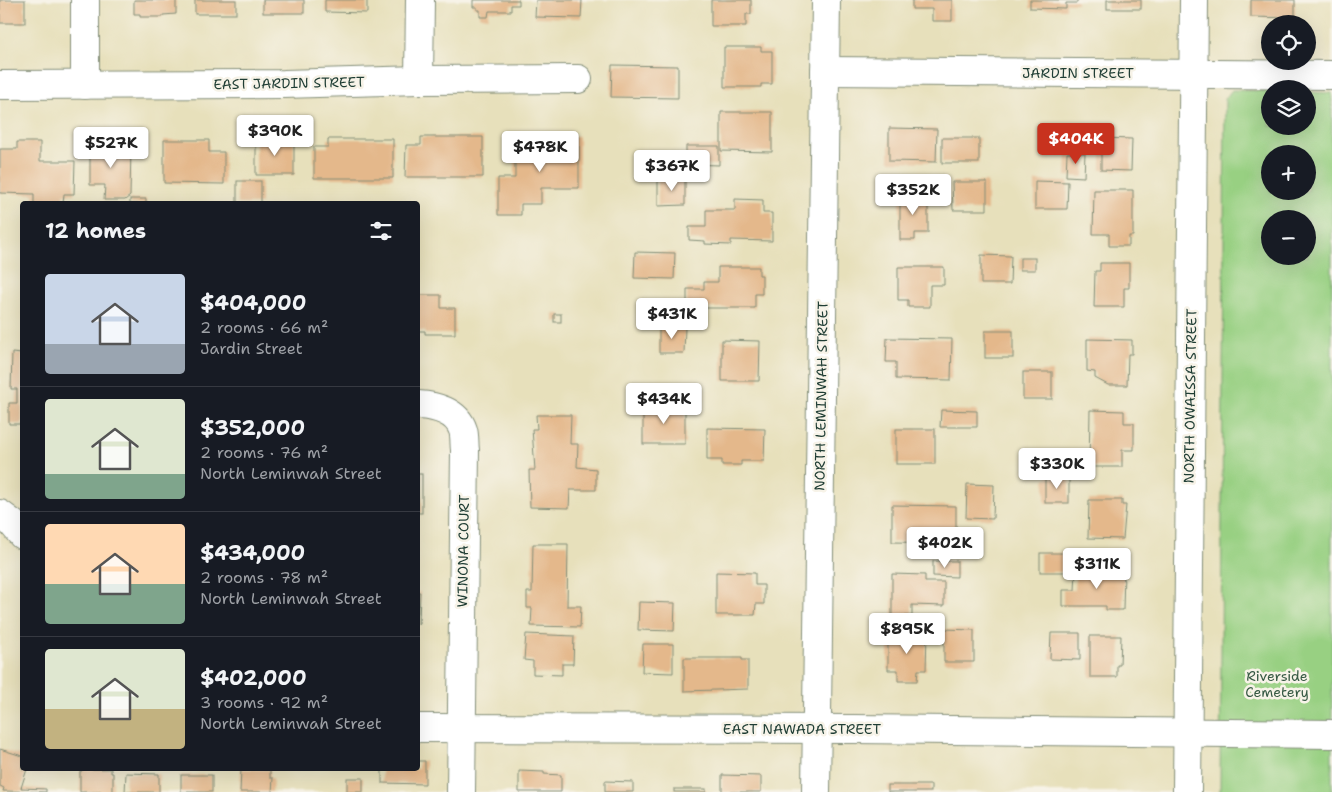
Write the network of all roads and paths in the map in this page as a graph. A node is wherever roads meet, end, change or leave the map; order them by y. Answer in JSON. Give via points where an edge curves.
{"nodes":[{"id":1,"x":85,"y":0,"type":"edge"},
{"id":2,"x":420,"y":0,"type":"edge"},
{"id":3,"x":826,"y":0,"type":"edge"},
{"id":4,"x":1194,"y":0,"type":"edge"},
{"id":5,"x":825,"y":72,"type":"junction"},
{"id":6,"x":1193,"y":74,"type":"junction"},
{"id":7,"x":1332,"y":75,"type":"edge"},
{"id":8,"x":578,"y":79,"type":"dead end"},
{"id":9,"x":419,"y":80,"type":"junction"},
{"id":10,"x":0,"y":85,"type":"edge"},
{"id":11,"x":85,"y":85,"type":"junction"},
{"id":12,"x":420,"y":405,"type":"edge"},
{"id":13,"x":0,"y":514,"type":"edge"},
{"id":14,"x":20,"y":533,"type":"edge"},
{"id":15,"x":420,"y":728,"type":"edge"},
{"id":16,"x":461,"y":728,"type":"junction"},
{"id":17,"x":816,"y":729,"type":"junction"},
{"id":18,"x":1187,"y":732,"type":"junction"},
{"id":19,"x":1332,"y":734,"type":"edge"},
{"id":20,"x":461,"y":792,"type":"edge"},
{"id":21,"x":816,"y":792,"type":"edge"},
{"id":22,"x":1187,"y":792,"type":"edge"}],
"edges":[{"from":1,"to":11,"type":"street"},
{"from":2,"to":9,"type":"street"},
{"from":3,"to":5,"type":"street","name":"NORTH LEMINWAH STREET"},
{"from":4,"to":6,"type":"street","name":"NORTH OWAISSA STREET"},
{"from":5,"to":6,"type":"street","name":"JARDIN STREET"},
{"from":5,"to":17,"type":"street","name":"NORTH LEMINWAH STREET"},
{"from":6,"to":7,"type":"street","name":"JARDIN STREET"},
{"from":6,"to":18,"type":"street","name":"NORTH OWAISSA STREET"},
{"from":8,"to":9,"type":"street","name":"EAST JARDIN STREET"},
{"from":9,"to":11,"type":"street","name":"EAST JARDIN STREET"},
{"from":10,"to":11,"type":"street","name":"EAST JARDIN STREET"},
{"from":12,"to":16,"type":"street","name":"WINONA COURT","via":[[437,407],[452,414],[463,429]]},
{"from":13,"to":14,"type":"street"},
{"from":15,"to":16,"type":"street","name":"EAST NAWADA STREET"},
{"from":16,"to":17,"type":"street","name":"EAST NAWADA STREET"},
{"from":16,"to":20,"type":"street","name":"WINONA COURT"},
{"from":17,"to":18,"type":"street","name":"EAST NAWADA STREET"},
{"from":17,"to":21,"type":"street","name":"NORTH LEMINWAH STREET"},
{"from":18,"to":19,"type":"street","name":"EAST NAWADA STREET"},
{"from":18,"to":22,"type":"street","name":"NORTH OWAISSA STREET"}]}
